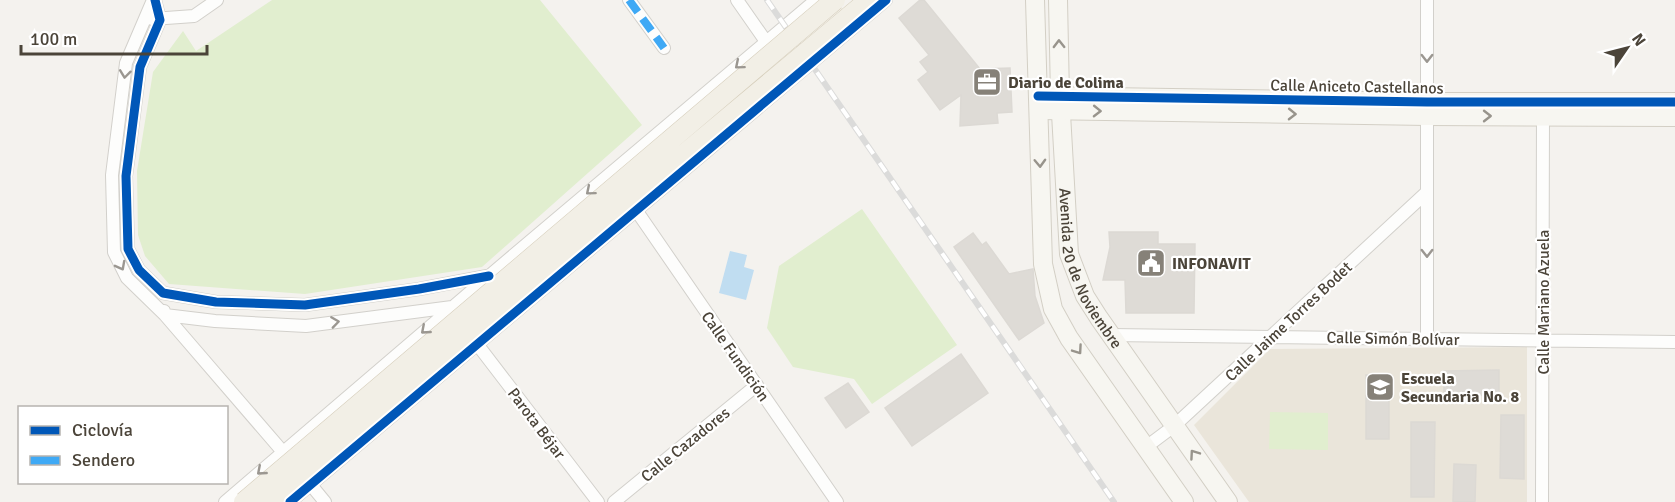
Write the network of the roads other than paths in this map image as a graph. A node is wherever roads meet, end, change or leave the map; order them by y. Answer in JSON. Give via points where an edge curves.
{"nodes":[{"id":1,"x":154,"y":0,"type":"edge"},
{"id":2,"x":217,"y":0,"type":"edge"},
{"id":3,"x":629,"y":0,"type":"edge"},
{"id":4,"x":737,"y":0,"type":"edge"},
{"id":5,"x":835,"y":0,"type":"edge"},
{"id":6,"x":869,"y":0,"type":"edge"},
{"id":7,"x":886,"y":0,"type":"edge"},
{"id":8,"x":1035,"y":0,"type":"edge"},
{"id":9,"x":1058,"y":0,"type":"edge"},
{"id":10,"x":1427,"y":0,"type":"edge"},
{"id":11,"x":813,"y":3,"type":"edge"},
{"id":12,"x":145,"y":19,"type":"junction"},
{"id":13,"x":160,"y":20,"type":"junction"},
{"id":14,"x":770,"y":40,"type":"junction"},
{"id":15,"x":836,"y":42,"type":"junction"},
{"id":16,"x":664,"y":48,"type":"dead end"},
{"id":17,"x":800,"y":72,"type":"junction"},
{"id":18,"x":1675,"y":102,"type":"edge"},
{"id":19,"x":1038,"y":103,"type":"junction"},
{"id":20,"x":1060,"y":103,"type":"junction"},
{"id":21,"x":1427,"y":109,"type":"junction"},
{"id":22,"x":1543,"y":109,"type":"junction"},
{"id":23,"x":1675,"y":117,"type":"edge"},
{"id":24,"x":1427,"y":192,"type":"junction"},
{"id":25,"x":636,"y":210,"type":"junction"},
{"id":26,"x":489,"y":276,"type":"junction"},
{"id":27,"x":163,"y":293,"type":"junction"},
{"id":28,"x":305,"y":305,"type":"junction"},
{"id":29,"x":452,"y":307,"type":"junction"},
{"id":30,"x":165,"y":315,"type":"junction"},
{"id":31,"x":306,"y":326,"type":"junction"},
{"id":32,"x":1110,"y":334,"type":"junction"},
{"id":33,"x":1271,"y":336,"type":"junction"},
{"id":34,"x":1427,"y":339,"type":"junction"},
{"id":35,"x":1542,"y":340,"type":"junction"},
{"id":36,"x":1675,"y":342,"type":"edge"},
{"id":37,"x":477,"y":344,"type":"junction"},
{"id":38,"x":757,"y":385,"type":"junction"},
{"id":39,"x":1174,"y":426,"type":"junction"},
{"id":40,"x":1146,"y":447,"type":"junction"},
{"id":41,"x":283,"y":452,"type":"junction"},
{"id":42,"x":311,"y":485,"type":"junction"},
{"id":43,"x":225,"y":502,"type":"edge"},
{"id":44,"x":244,"y":502,"type":"edge"},
{"id":45,"x":268,"y":502,"type":"edge"},
{"id":46,"x":290,"y":502,"type":"edge"},
{"id":47,"x":326,"y":502,"type":"edge"},
{"id":48,"x":598,"y":502,"type":"edge"},
{"id":49,"x":614,"y":502,"type":"edge"},
{"id":50,"x":837,"y":502,"type":"edge"},
{"id":51,"x":1184,"y":502,"type":"edge"},
{"id":52,"x":1228,"y":502,"type":"edge"},
{"id":53,"x":1542,"y":502,"type":"edge"}],
"edges":[{"from":1,"to":12,"type":"street"},
{"from":1,"to":13,"type":"street"},
{"from":2,"to":13,"type":"street","via":[[194,16]]},
{"from":3,"to":16,"type":"street"},
{"from":4,"to":14,"type":"street"},
{"from":5,"to":44,"type":"main road","bridge":true},
{"from":6,"to":45,"type":"main road","bridge":true},
{"from":7,"to":15,"type":"street"},
{"from":8,"to":19,"type":"main road","name":"Avenida 20 de Noviembre"},
{"from":20,"to":9,"type":"main road","name":"Avenida 20 de Noviembre","one_way":true},
{"from":10,"to":21,"type":"street","one_way":true},
{"from":11,"to":14,"type":"street"},
{"from":11,"to":15,"type":"street","via":[[806,18],[810,31],[826,43]]},
{"from":12,"to":13,"type":"street"},
{"from":12,"to":30,"type":"street","one_way":true,"via":[[126,63],[112,175],[114,252],[127,278]]},
{"from":13,"to":27,"type":"street","via":[[140,67],[126,176],[128,249],[139,270]]},
{"from":14,"to":17,"type":"street","via":[[784,40],[791,46],[801,62]]},
{"from":14,"to":26,"type":"street","one_way":true},
{"from":15,"to":17,"type":"street"},
{"from":17,"to":25,"type":"street"},
{"from":18,"to":22,"type":"main road","name":"Calle Aniceto Castellanos"},
{"from":19,"to":20,"type":"main road","name":"Calle Aniceto Castellanos"},
{"from":19,"to":40,"type":"main road","name":"Avenida 20 de Noviembre","one_way":true,"via":[[1043,264],[1053,309]]},
{"from":20,"to":21,"type":"main road","name":"Calle Aniceto Castellanos"},
{"from":20,"to":32,"type":"main road","name":"Avenida 20 de Noviembre","via":[[1069,254],[1085,296]]},
{"from":21,"to":22,"type":"main road","name":"Calle Aniceto Castellanos"},
{"from":21,"to":24,"type":"street"},
{"from":22,"to":23,"type":"main road","name":"Calle Aniceto Castellanos"},
{"from":22,"to":35,"type":"street","name":"Calle Mariano Azuela"},
{"from":24,"to":33,"type":"street","name":"Calle Jaime Torres Bodet"},
{"from":24,"to":34,"type":"street","one_way":true},
{"from":25,"to":37,"type":"street"},
{"from":25,"to":38,"type":"street","name":"Calle Fundición"},
{"from":26,"to":28,"type":"street"},
{"from":26,"to":29,"type":"street"},
{"from":27,"to":28,"type":"street","via":[[216,302]]},
{"from":27,"to":30,"type":"street"},
{"from":28,"to":31,"type":"street"},
{"from":31,"to":29,"type":"street","one_way":true},
{"from":29,"to":41,"type":"street","one_way":true},
{"from":30,"to":31,"type":"street"},
{"from":30,"to":41,"type":"street"},
{"from":32,"to":33,"type":"street","name":"Calle Simón Bolívar"},
{"from":32,"to":39,"type":"main road","name":"Avenida 20 de Noviembre"},
{"from":33,"to":34,"type":"street","name":"Calle Simón Bolívar"},
{"from":33,"to":39,"type":"street","name":"Calle Jaime Torres Bodet"},
{"from":34,"to":35,"type":"street","name":"Calle Simón Bolívar"},
{"from":35,"to":36,"type":"street","name":"Calle Simón Bolívar"},
{"from":35,"to":53,"type":"street","name":"Calle Mariano Azuela"},
{"from":37,"to":42,"type":"street"},
{"from":37,"to":48,"type":"street","name":"Parota Béjar"},
{"from":38,"to":49,"type":"street","name":"Calle Cazadores"},
{"from":38,"to":50,"type":"street","name":"Calle Fundición"},
{"from":39,"to":40,"type":"street","name":"Calle Jaime Torres Bodet"},
{"from":52,"to":39,"type":"main road","name":"Avenida 20 de Noviembre","one_way":true},
{"from":40,"to":51,"type":"main road","name":"Avenida 20 de Noviembre"},
{"from":41,"to":43,"type":"street","one_way":true},
{"from":42,"to":46,"type":"street"},
{"from":42,"to":47,"type":"street"}]}
